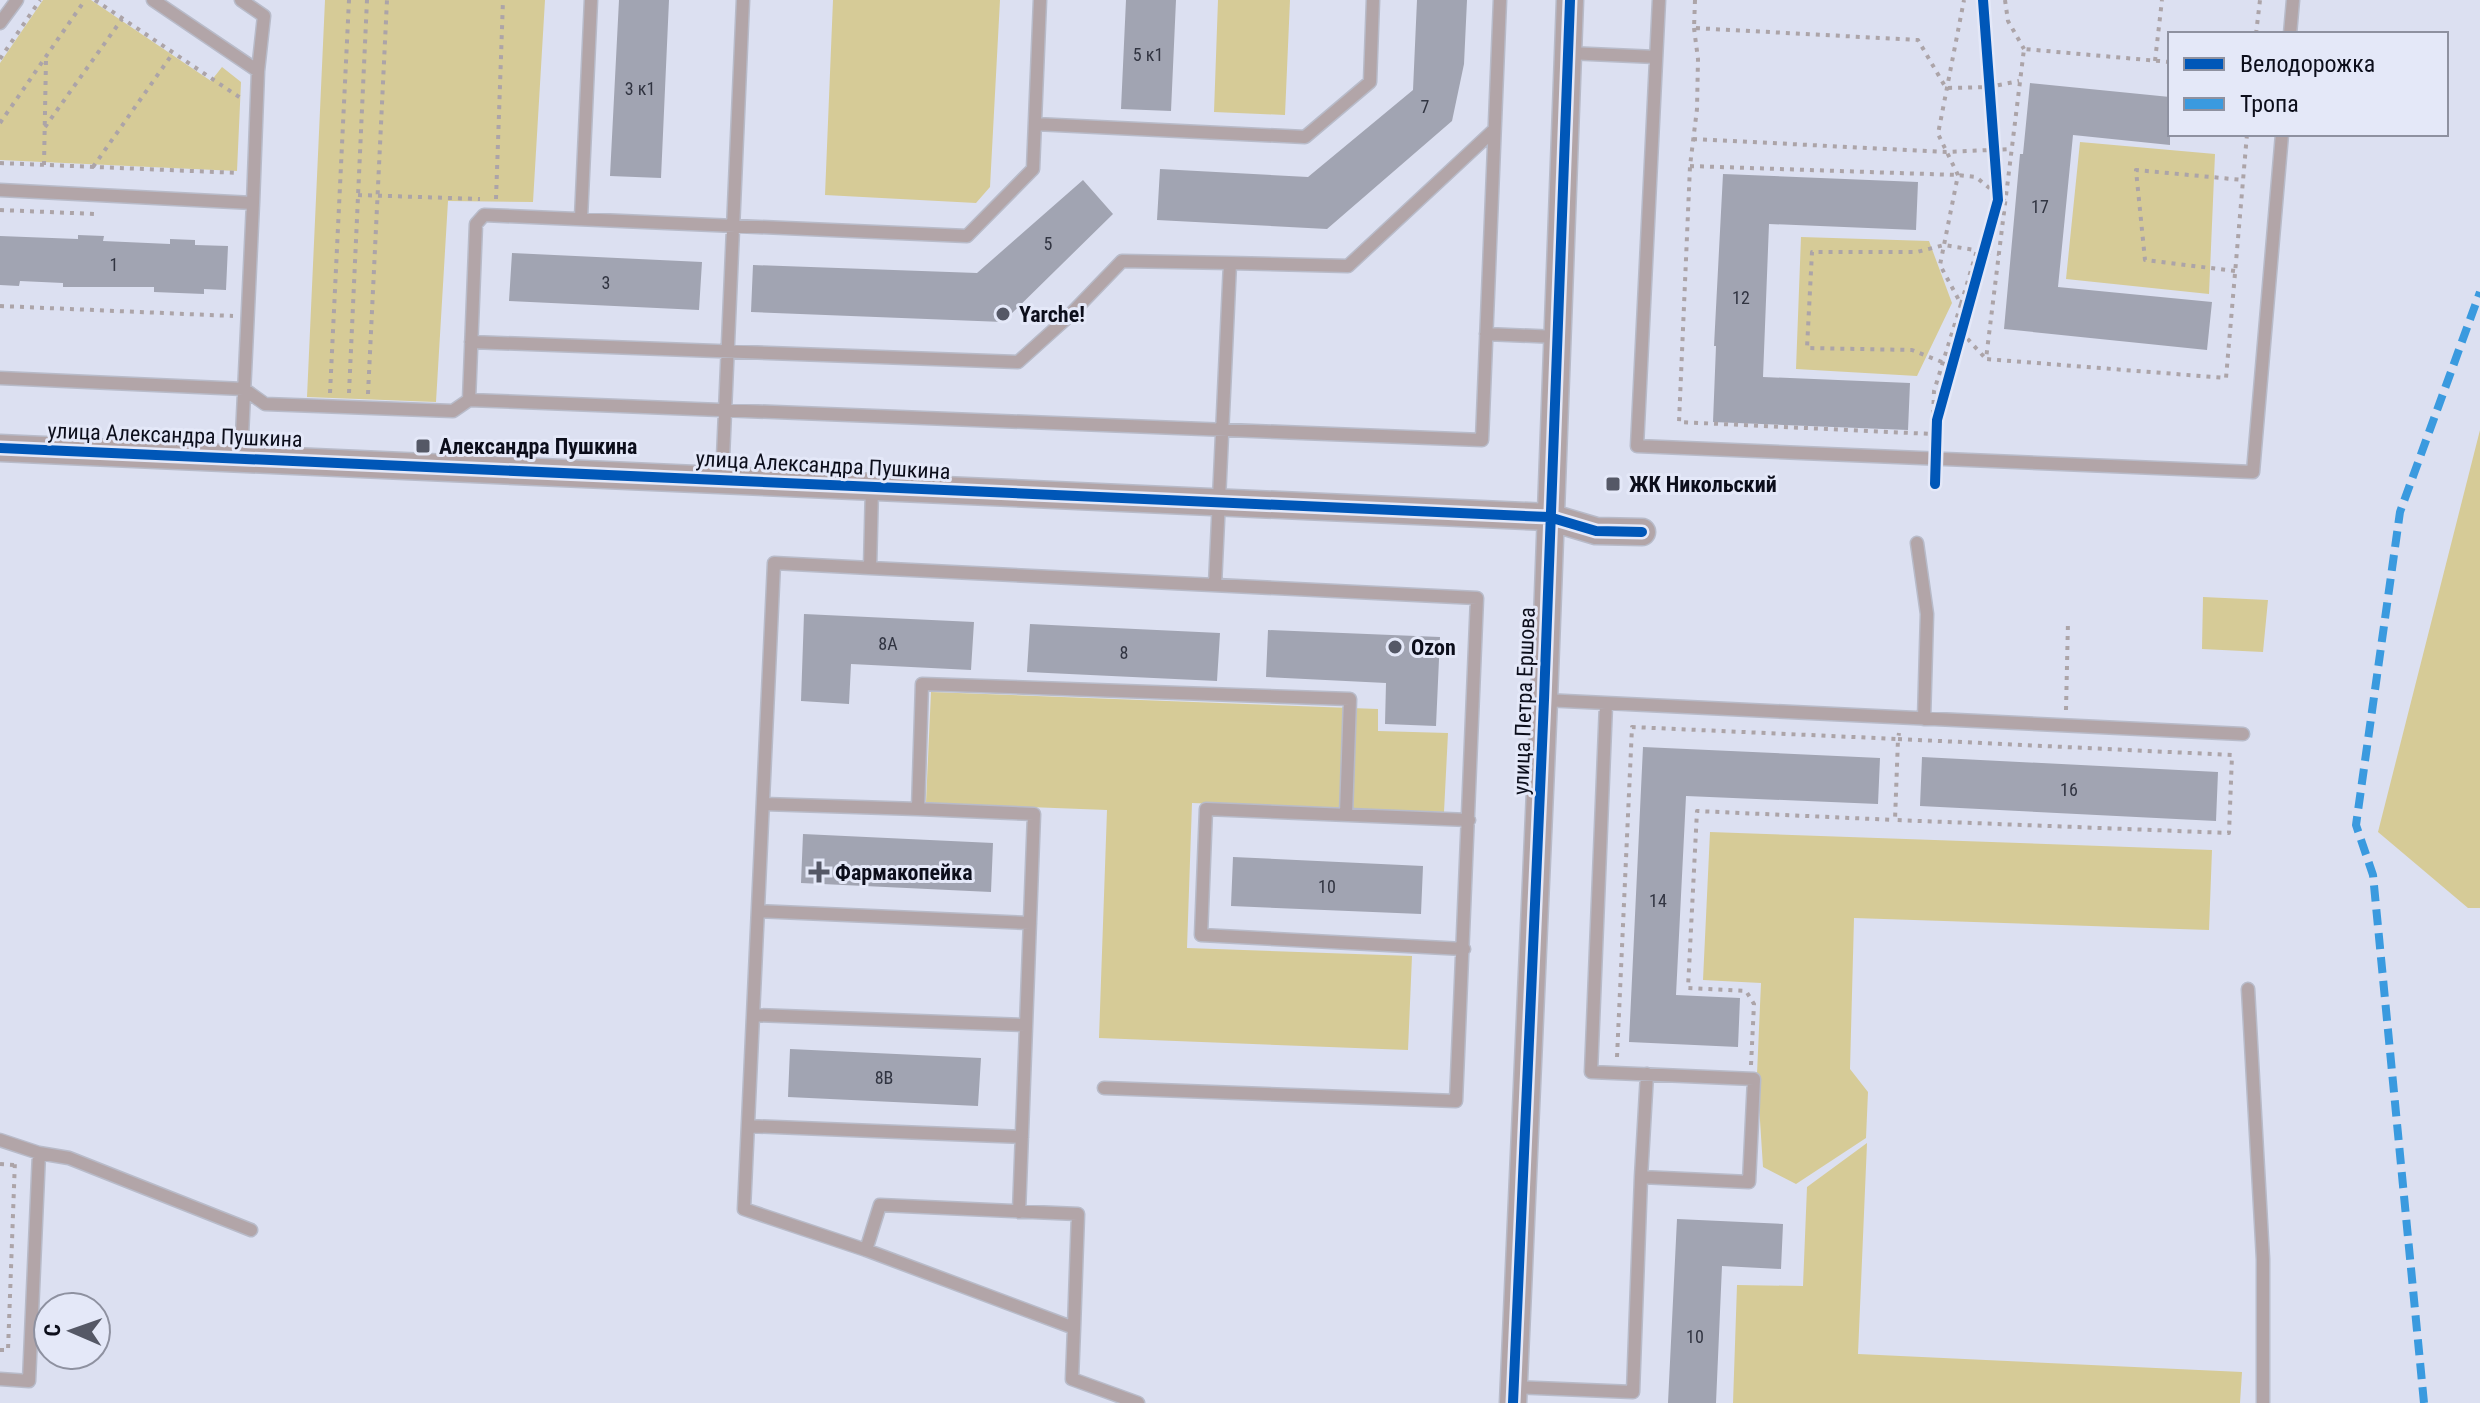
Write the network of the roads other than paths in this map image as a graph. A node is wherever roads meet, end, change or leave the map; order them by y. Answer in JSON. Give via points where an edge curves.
{"nodes":[{"id":1,"x":17,"y":0,"type":"edge"},
{"id":2,"x":153,"y":0,"type":"edge"},
{"id":3,"x":241,"y":0,"type":"edge"},
{"id":4,"x":591,"y":0,"type":"edge"},
{"id":5,"x":743,"y":0,"type":"edge"},
{"id":6,"x":1040,"y":0,"type":"edge"},
{"id":7,"x":1373,"y":0,"type":"edge"},
{"id":8,"x":1500,"y":0,"type":"edge"},
{"id":9,"x":1570,"y":0,"type":"edge"},
{"id":10,"x":1659,"y":0,"type":"edge"},
{"id":11,"x":2293,"y":0,"type":"edge"},
{"id":12,"x":0,"y":23,"type":"edge"},
{"id":13,"x":2290,"y":32,"type":"edge"},
{"id":14,"x":1568,"y":53,"type":"junction"},
{"id":15,"x":1656,"y":57,"type":"junction"},
{"id":16,"x":258,"y":71,"type":"junction"},
{"id":17,"x":1035,"y":124,"type":"junction"},
{"id":18,"x":1494,"y":130,"type":"junction"},
{"id":19,"x":2282,"y":136,"type":"edge"},
{"id":20,"x":0,"y":190,"type":"edge"},
{"id":21,"x":253,"y":203,"type":"junction"},
{"id":22,"x":581,"y":218,"type":"junction"},
{"id":23,"x":733,"y":225,"type":"junction"},
{"id":24,"x":1230,"y":263,"type":"junction"},
{"id":25,"x":1486,"y":334,"type":"junction"},
{"id":26,"x":1557,"y":337,"type":"junction"},
{"id":27,"x":471,"y":342,"type":"junction"},
{"id":28,"x":728,"y":352,"type":"junction"},
{"id":29,"x":0,"y":378,"type":"edge"},
{"id":30,"x":244,"y":389,"type":"junction"},
{"id":31,"x":469,"y":400,"type":"junction"},
{"id":32,"x":726,"y":411,"type":"junction"},
{"id":33,"x":1224,"y":431,"type":"junction"},
{"id":34,"x":0,"y":448,"type":"edge"},
{"id":35,"x":241,"y":457,"type":"junction"},
{"id":36,"x":722,"y":480,"type":"junction"},
{"id":37,"x":872,"y":487,"type":"junction"},
{"id":38,"x":1219,"y":503,"type":"junction"},
{"id":39,"x":1549,"y":517,"type":"junction"},
{"id":40,"x":1642,"y":532,"type":"dead end"},
{"id":41,"x":1917,"y":543,"type":"dead end"},
{"id":42,"x":870,"y":568,"type":"junction"},
{"id":43,"x":1215,"y":585,"type":"junction"},
{"id":44,"x":1544,"y":700,"type":"junction"},
{"id":45,"x":1606,"y":704,"type":"junction"},
{"id":46,"x":1924,"y":719,"type":"junction"},
{"id":47,"x":2243,"y":734,"type":"dead end"},
{"id":48,"x":764,"y":804,"type":"junction"},
{"id":49,"x":918,"y":809,"type":"junction"},
{"id":50,"x":1346,"y":815,"type":"junction"},
{"id":51,"x":1469,"y":820,"type":"junction"},
{"id":52,"x":758,"y":911,"type":"junction"},
{"id":53,"x":1030,"y":923,"type":"junction"},
{"id":54,"x":1464,"y":949,"type":"junction"},
{"id":55,"x":2248,"y":989,"type":"dead end"},
{"id":56,"x":753,"y":1015,"type":"junction"},
{"id":57,"x":1026,"y":1025,"type":"junction"},
{"id":58,"x":1647,"y":1074,"type":"junction"},
{"id":59,"x":1104,"y":1088,"type":"dead end"},
{"id":60,"x":748,"y":1126,"type":"junction"},
{"id":61,"x":1022,"y":1137,"type":"junction"},
{"id":62,"x":0,"y":1140,"type":"edge"},
{"id":63,"x":39,"y":1153,"type":"junction"},
{"id":64,"x":1641,"y":1177,"type":"junction"},
{"id":65,"x":1019,"y":1212,"type":"junction"},
{"id":66,"x":251,"y":1230,"type":"dead end"},
{"id":67,"x":866,"y":1250,"type":"junction"},
{"id":68,"x":1074,"y":1328,"type":"junction"},
{"id":69,"x":0,"y":1379,"type":"edge"},
{"id":70,"x":1513,"y":1395,"type":"edge"},
{"id":71,"x":1632,"y":1398,"type":"edge"},
{"id":72,"x":1138,"y":1403,"type":"edge"},
{"id":73,"x":2263,"y":1403,"type":"edge"}],
"edges":[{"from":1,"to":12,"type":"lane"},
{"from":2,"to":16,"type":"lane"},
{"from":3,"to":16,"type":"lane","via":[[264,16]]},
{"from":4,"to":22,"type":"lane"},
{"from":5,"to":23,"type":"lane"},
{"from":6,"to":17,"type":"lane"},
{"from":7,"to":17,"type":"lane","via":[[1370,82],[1305,137]]},
{"from":8,"to":18,"type":"lane"},
{"from":9,"to":14,"type":"street","name":"улица Петра Ершова"},
{"from":10,"to":15,"type":"lane"},
{"from":11,"to":13,"type":"lane"},
{"from":14,"to":15,"type":"lane"},
{"from":14,"to":26,"type":"street","name":"улица Петра Ершова"},
{"from":15,"to":19,"type":"lane","via":[[1637,446],[2253,472]]},
{"from":16,"to":21,"type":"lane"},
{"from":17,"to":23,"type":"lane","via":[[1033,169],[967,236]]},
{"from":18,"to":24,"type":"lane","via":[[1348,266]]},
{"from":18,"to":25,"type":"lane"},
{"from":20,"to":21,"type":"lane"},
{"from":21,"to":30,"type":"lane"},
{"from":22,"to":23,"type":"lane"},
{"from":22,"to":27,"type":"lane","via":[[484,215],[476,224]]},
{"from":23,"to":28,"type":"lane"},
{"from":24,"to":28,"type":"lane","via":[[1122,261],[1018,362]]},
{"from":24,"to":33,"type":"lane"},
{"from":25,"to":26,"type":"lane"},
{"from":25,"to":33,"type":"lane","via":[[1482,440]]},
{"from":26,"to":39,"type":"street","name":"улица Петра Ершова"},
{"from":27,"to":28,"type":"lane"},
{"from":27,"to":31,"type":"lane"},
{"from":28,"to":32,"type":"lane"},
{"from":29,"to":30,"type":"lane"},
{"from":30,"to":31,"type":"lane","via":[[265,404],[453,411]]},
{"from":30,"to":35,"type":"lane"},
{"from":31,"to":32,"type":"lane"},
{"from":32,"to":33,"type":"lane"},
{"from":32,"to":36,"type":"lane"},
{"from":33,"to":38,"type":"lane"},
{"from":34,"to":35,"type":"street","name":"улица Александра Пушкина"},
{"from":35,"to":36,"type":"street","name":"улица Александра Пушкина"},
{"from":36,"to":37,"type":"street","name":"улица Александра Пушкина"},
{"from":37,"to":38,"type":"street","name":"улица Александра Пушкина"},
{"from":37,"to":42,"type":"lane"},
{"from":38,"to":39,"type":"street","name":"улица Александра Пушкина"},
{"from":38,"to":43,"type":"lane"},
{"from":39,"to":40,"type":"street","name":"улица Александра Пушкина","via":[[1596,531]]},
{"from":39,"to":44,"type":"street","name":"улица Петра Ершова"},
{"from":41,"to":46,"type":"lane","via":[[1927,614]]},
{"from":42,"to":43,"type":"lane"},
{"from":42,"to":48,"type":"lane","via":[[774,563]]},
{"from":43,"to":51,"type":"lane","via":[[1477,598]]},
{"from":44,"to":45,"type":"lane"},
{"from":44,"to":70,"type":"street","name":"улица Петра Ершова"},
{"from":45,"to":46,"type":"lane"},
{"from":45,"to":58,"type":"lane","via":[[1591,1072]]},
{"from":46,"to":47,"type":"lane"},
{"from":48,"to":49,"type":"lane"},
{"from":48,"to":52,"type":"lane"},
{"from":49,"to":50,"type":"lane","via":[[922,684],[1350,699]]},
{"from":49,"to":53,"type":"lane","via":[[1034,814]]},
{"from":50,"to":51,"type":"lane"},
{"from":50,"to":54,"type":"lane","via":[[1206,809],[1201,935]]},
{"from":51,"to":54,"type":"lane"},
{"from":52,"to":53,"type":"lane"},
{"from":52,"to":56,"type":"lane"},
{"from":53,"to":57,"type":"lane"},
{"from":54,"to":59,"type":"lane","via":[[1456,1101]]},
{"from":55,"to":73,"type":"lane","via":[[2263,1246]]},
{"from":56,"to":57,"type":"lane"},
{"from":56,"to":60,"type":"lane"},
{"from":57,"to":61,"type":"lane"},
{"from":58,"to":64,"type":"lane"},
{"from":58,"to":64,"type":"lane","via":[[1754,1079],[1749,1182]]},
{"from":60,"to":61,"type":"lane"},
{"from":60,"to":67,"type":"lane","via":[[744,1209]]},
{"from":61,"to":65,"type":"lane"},
{"from":62,"to":63,"type":"lane"},
{"from":63,"to":66,"type":"lane","via":[[69,1158]]},
{"from":63,"to":69,"type":"lane","via":[[29,1381]]},
{"from":64,"to":71,"type":"lane"},
{"from":65,"to":67,"type":"lane","via":[[880,1205]]},
{"from":65,"to":68,"type":"lane","via":[[1078,1214]]},
{"from":67,"to":68,"type":"lane"},
{"from":68,"to":72,"type":"lane","via":[[1072,1379]]},
{"from":70,"to":71,"type":"lane"}]}
